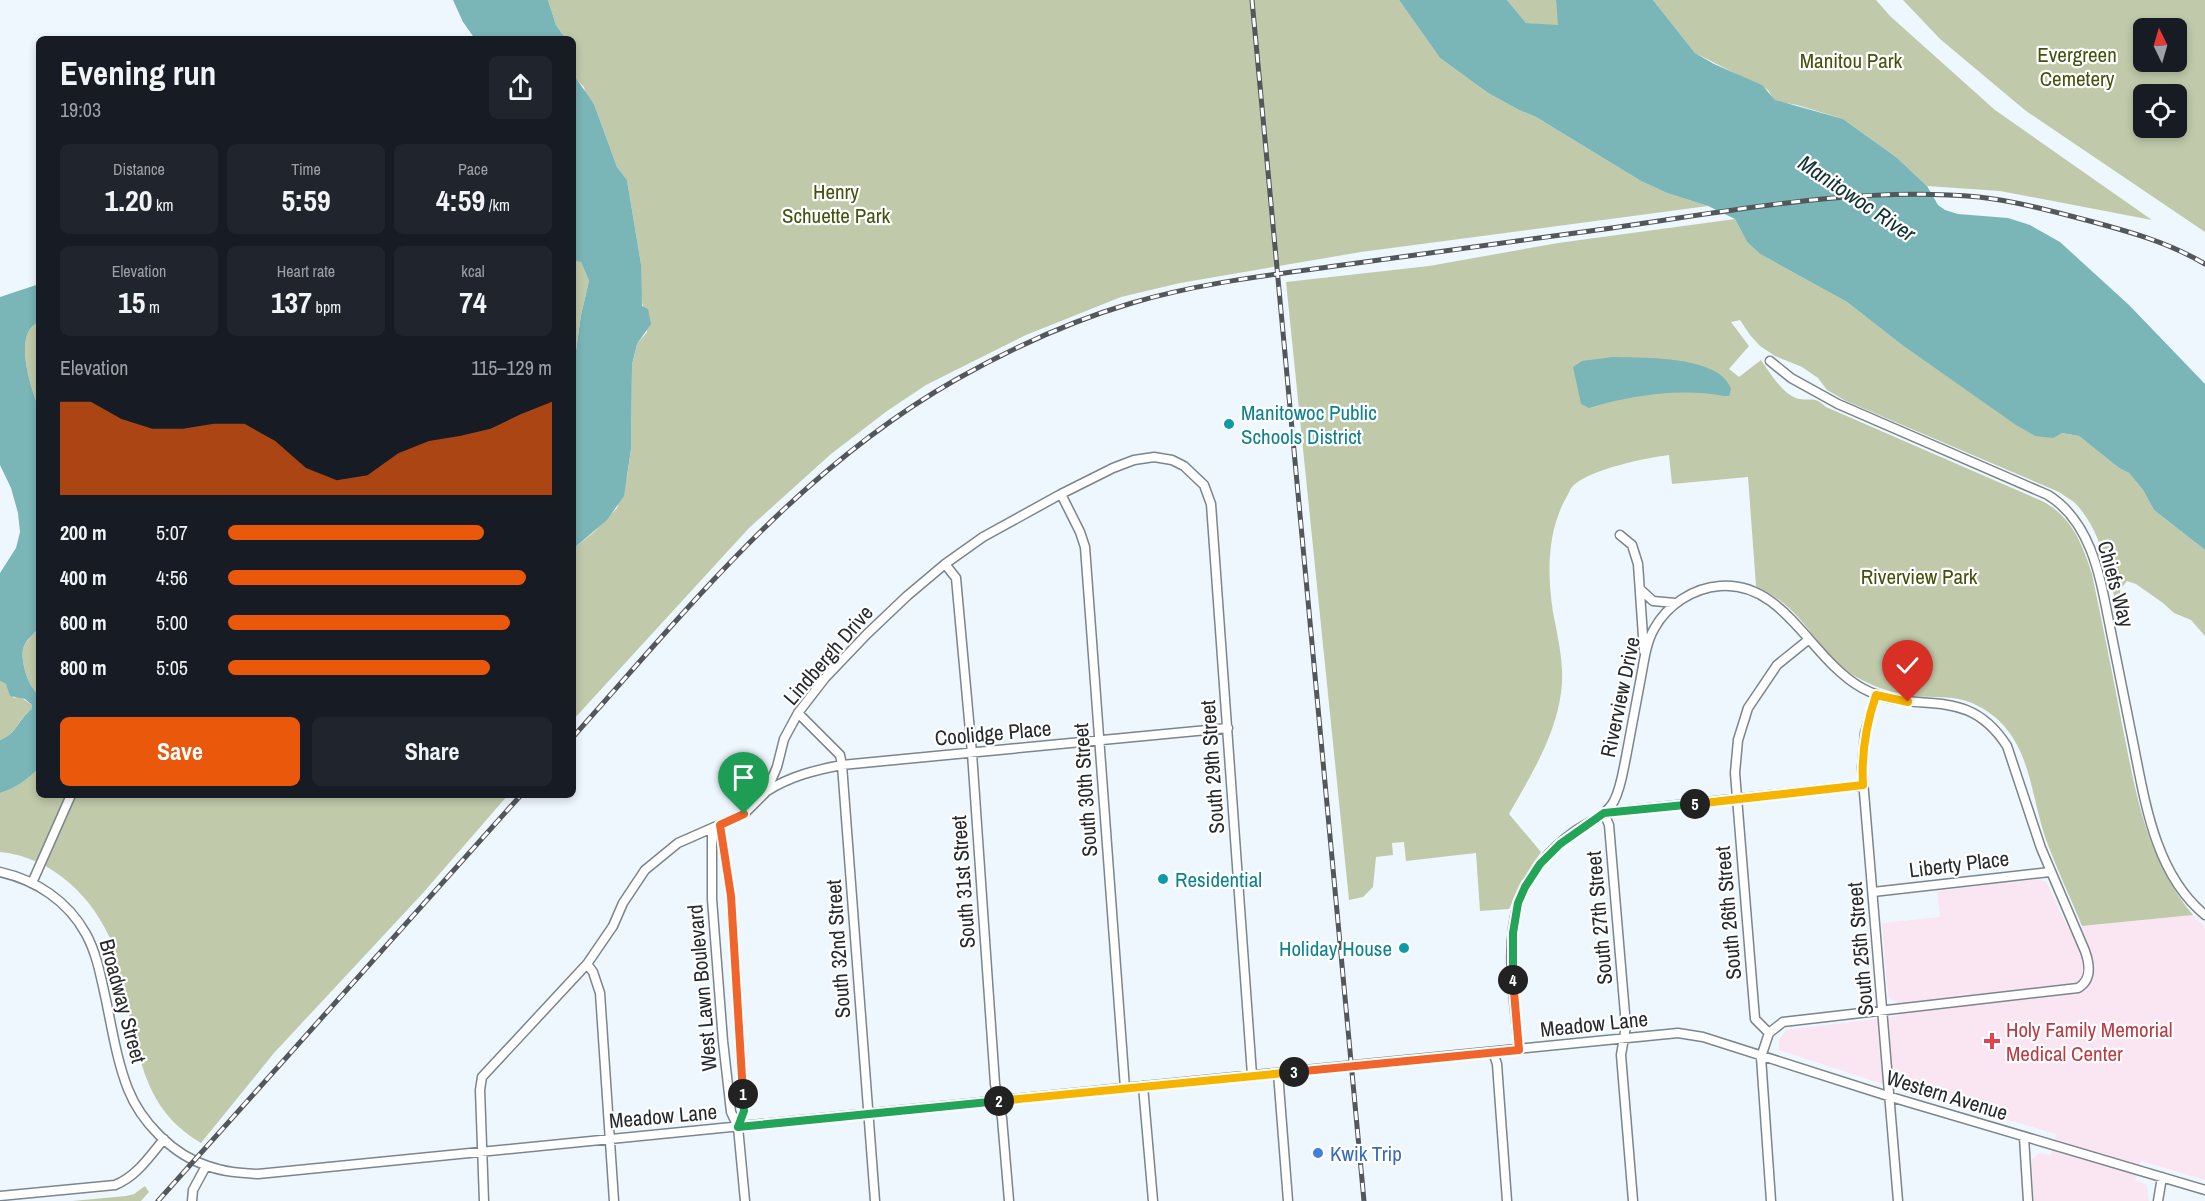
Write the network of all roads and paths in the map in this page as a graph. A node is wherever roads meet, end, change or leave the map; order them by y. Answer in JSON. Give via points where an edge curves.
{"nodes":[{"id":1,"x":1770,"y":361,"type":"dead end"},
{"id":2,"x":1184,"y":466,"type":"joint"},
{"id":3,"x":1061,"y":494,"type":"junction"},
{"id":4,"x":1620,"y":535,"type":"dead end"},
{"id":5,"x":945,"y":564,"type":"junction"},
{"id":6,"x":1640,"y":589,"type":"junction"},
{"id":7,"x":1675,"y":603,"type":"junction"},
{"id":8,"x":1808,"y":640,"type":"junction"},
{"id":9,"x":1645,"y":657,"type":"junction"},
{"id":10,"x":1876,"y":695,"type":"junction"},
{"id":11,"x":798,"y":712,"type":"junction"},
{"id":12,"x":1228,"y":728,"type":"junction"},
{"id":13,"x":1100,"y":741,"type":"junction"},
{"id":14,"x":972,"y":753,"type":"junction"},
{"id":15,"x":842,"y":765,"type":"junction"},
{"id":16,"x":1863,"y":785,"type":"junction"},
{"id":17,"x":766,"y":792,"type":"junction"},
{"id":18,"x":69,"y":798,"type":"edge"},
{"id":19,"x":1736,"y":800,"type":"junction"},
{"id":20,"x":1604,"y":813,"type":"junction"},
{"id":21,"x":716,"y":828,"type":"junction"},
{"id":22,"x":0,"y":872,"type":"edge"},
{"id":23,"x":2050,"y":872,"type":"junction"},
{"id":24,"x":32,"y":883,"type":"junction"},
{"id":25,"x":1873,"y":892,"type":"junction"},
{"id":26,"x":2205,"y":915,"type":"edge"},
{"id":27,"x":587,"y":964,"type":"junction"},
{"id":28,"x":1884,"y":1011,"type":"junction"},
{"id":29,"x":1769,"y":1033,"type":"junction"},
{"id":30,"x":1678,"y":1034,"type":"joint"},
{"id":31,"x":1625,"y":1039,"type":"junction"},
{"id":32,"x":1519,"y":1050,"type":"junction"},
{"id":33,"x":1493,"y":1052,"type":"junction"},
{"id":34,"x":1761,"y":1057,"type":"junction"},
{"id":35,"x":1278,"y":1073,"type":"junction"},
{"id":36,"x":1252,"y":1076,"type":"junction"},
{"id":37,"x":1143,"y":1086,"type":"junction"},
{"id":38,"x":1125,"y":1088,"type":"junction"},
{"id":39,"x":1891,"y":1097,"type":"junction"},
{"id":40,"x":998,"y":1101,"type":"junction"},
{"id":41,"x":868,"y":1114,"type":"junction"},
{"id":42,"x":738,"y":1127,"type":"junction"},
{"id":43,"x":2024,"y":1137,"type":"junction"},
{"id":44,"x":164,"y":1139,"type":"junction"},
{"id":45,"x":609,"y":1139,"type":"junction"},
{"id":46,"x":482,"y":1151,"type":"junction"},
{"id":47,"x":206,"y":1166,"type":"junction"},
{"id":48,"x":2162,"y":1177,"type":"junction"},
{"id":49,"x":2205,"y":1190,"type":"edge"},
{"id":50,"x":0,"y":1196,"type":"edge"},
{"id":51,"x":192,"y":1201,"type":"edge"},
{"id":52,"x":484,"y":1201,"type":"edge"},
{"id":53,"x":614,"y":1201,"type":"edge"},
{"id":54,"x":745,"y":1201,"type":"edge"},
{"id":55,"x":875,"y":1201,"type":"edge"},
{"id":56,"x":1009,"y":1201,"type":"edge"},
{"id":57,"x":1153,"y":1201,"type":"edge"},
{"id":58,"x":1288,"y":1201,"type":"edge"},
{"id":59,"x":1506,"y":1201,"type":"edge"},
{"id":60,"x":1633,"y":1201,"type":"edge"},
{"id":61,"x":1771,"y":1201,"type":"edge"},
{"id":62,"x":1898,"y":1201,"type":"edge"},
{"id":63,"x":2028,"y":1201,"type":"edge"},
{"id":64,"x":2158,"y":1201,"type":"edge"}],
"edges":[{"from":1,"to":26,"type":"street","name":"Chiefs Way","via":[[1791,378],[1838,404],[2048,495],[2073,517],[2095,560],[2101,582],[2156,839],[2180,888]]},
{"from":2,"to":3,"type":"street","name":"Lindbergh Drive","via":[[1154,457],[1134,460]]},
{"from":2,"to":12,"type":"street","name":"South 29th Street","via":[[1204,485],[1211,504]]},
{"from":3,"to":5,"type":"street","name":"Lindbergh Drive","via":[[983,537]]},
{"from":3,"to":13,"type":"street","name":"South 30th Street","via":[[1085,547]]},
{"from":4,"to":6,"type":"street","via":[[1632,545]]},
{"from":5,"to":11,"type":"street","name":"Lindbergh Drive","via":[[867,634]]},
{"from":5,"to":14,"type":"street","name":"South 31st Street","via":[[956,578]]},
{"from":6,"to":7,"type":"street","via":[[1653,601]]},
{"from":6,"to":9,"type":"street"},
{"from":7,"to":8,"type":"street","name":"Riverview Drive","via":[[1703,589],[1740,587],[1772,602]]},
{"from":7,"to":9,"type":"street","name":"Riverview Drive","via":[[1654,629]]},
{"from":8,"to":10,"type":"street","name":"Riverview Drive","via":[[1837,671]]},
{"from":8,"to":19,"type":"street","name":"South 26th Street","via":[[1777,665],[1748,708],[1738,740]]},
{"from":9,"to":20,"type":"street","name":"Riverview Drive","via":[[1622,776],[1614,802]]},
{"from":10,"to":16,"type":"street","name":"South 25th Street","via":[[1865,734]]},
{"from":10,"to":23,"type":"street","name":"Riverview Drive","via":[[1960,707],[1998,731],[2014,764]]},
{"from":11,"to":15,"type":"street","name":"South 32nd Street","via":[[840,755]]},
{"from":11,"to":17,"type":"street","name":"Lindbergh Drive"},
{"from":12,"to":13,"type":"street","name":"Coolidge Place"},
{"from":12,"to":36,"type":"street","name":"South 29th Street"},
{"from":13,"to":14,"type":"street","name":"Coolidge Place"},
{"from":13,"to":38,"type":"street","name":"South 30th Street"},
{"from":14,"to":15,"type":"street","name":"Coolidge Place"},
{"from":14,"to":40,"type":"street","name":"South 31st Street"},
{"from":15,"to":17,"type":"street","name":"Coolidge Place","via":[[810,771]]},
{"from":15,"to":41,"type":"street","name":"South 32nd Street"},
{"from":16,"to":19,"type":"street"},
{"from":16,"to":25,"type":"street","name":"South 25th Street"},
{"from":17,"to":21,"type":"street","name":"Lindbergh Drive","via":[[744,814]]},
{"from":18,"to":24,"type":"street"},
{"from":19,"to":20,"type":"street"},
{"from":19,"to":29,"type":"street","name":"South 26th Street","via":[[1755,1019]]},
{"from":20,"to":31,"type":"street","name":"South 27th Street","via":[[1609,825]]},
{"from":20,"to":32,"type":"street","name":"Riverview Drive","via":[[1574,832],[1540,864],[1518,903],[1512,951]]},
{"from":21,"to":27,"type":"street","name":"Lindbergh Drive","via":[[678,843],[645,870]]},
{"from":21,"to":42,"type":"street","name":"West Lawn Boulevard","via":[[712,899],[723,1041],[732,1112]]},
{"from":21,"to":42,"type":"street","name":"West Lawn Boulevard","via":[[731,896],[744,1111]]},
{"from":22,"to":24,"type":"street","name":"Broadway Street"},
{"from":23,"to":25,"type":"street","name":"Liberty Place"},
{"from":23,"to":28,"type":"street","name":"Riverview Drive","via":[[2088,958],[2089,974],[2081,987]]},
{"from":24,"to":44,"type":"street","name":"Broadway Street","via":[[58,898],[86,934],[128,1089],[142,1114]]},
{"from":25,"to":28,"type":"street","name":"South 25th Street"},
{"from":27,"to":45,"type":"street","via":[[600,993]]},
{"from":27,"to":46,"type":"street","name":"Lindbergh Drive","via":[[482,1077]]},
{"from":28,"to":29,"type":"street","via":[[1783,1022]]},
{"from":28,"to":39,"type":"street","name":"South 25th Street"},
{"from":29,"to":34,"type":"street"},
{"from":30,"to":31,"type":"street","name":"Meadow Lane"},
{"from":30,"to":34,"type":"street","name":"Western Avenue","via":[[1703,1037]]},
{"from":31,"to":32,"type":"street","name":"Meadow Lane"},
{"from":31,"to":60,"type":"street","name":"South 27th Street","via":[[1622,1055]]},
{"from":32,"to":33,"type":"street","name":"Meadow Lane"},
{"from":33,"to":35,"type":"street","name":"Meadow Lane"},
{"from":33,"to":59,"type":"street"},
{"from":34,"to":39,"type":"street","name":"Western Avenue"},
{"from":34,"to":61,"type":"street"},
{"from":35,"to":36,"type":"street","name":"Meadow Lane"},
{"from":35,"to":58,"type":"street"},
{"from":36,"to":37,"type":"street","name":"Meadow Lane"},
{"from":37,"to":38,"type":"street","name":"Meadow Lane"},
{"from":37,"to":57,"type":"street"},
{"from":38,"to":40,"type":"street","name":"Meadow Lane"},
{"from":39,"to":43,"type":"street","name":"Western Avenue"},
{"from":39,"to":62,"type":"street","name":"South 25th Street"},
{"from":40,"to":41,"type":"street","name":"Meadow Lane"},
{"from":40,"to":56,"type":"street","name":"South 31st Street"},
{"from":41,"to":42,"type":"street","name":"Meadow Lane"},
{"from":41,"to":55,"type":"street","name":"South 32nd Street"},
{"from":42,"to":45,"type":"street","name":"Meadow Lane"},
{"from":42,"to":54,"type":"street"},
{"from":43,"to":48,"type":"street","name":"Western Avenue"},
{"from":43,"to":63,"type":"street"},
{"from":44,"to":47,"type":"street","name":"Meadow Lane"},
{"from":44,"to":50,"type":"street","via":[[134,1173],[115,1185]]},
{"from":45,"to":46,"type":"street","name":"Meadow Lane"},
{"from":45,"to":53,"type":"street"},
{"from":46,"to":47,"type":"street","name":"Meadow Lane","via":[[258,1174]]},
{"from":46,"to":52,"type":"street"},
{"from":47,"to":51,"type":"street","via":[[193,1190]]},
{"from":48,"to":49,"type":"street","name":"Western Avenue"},
{"from":48,"to":64,"type":"street"}]}
